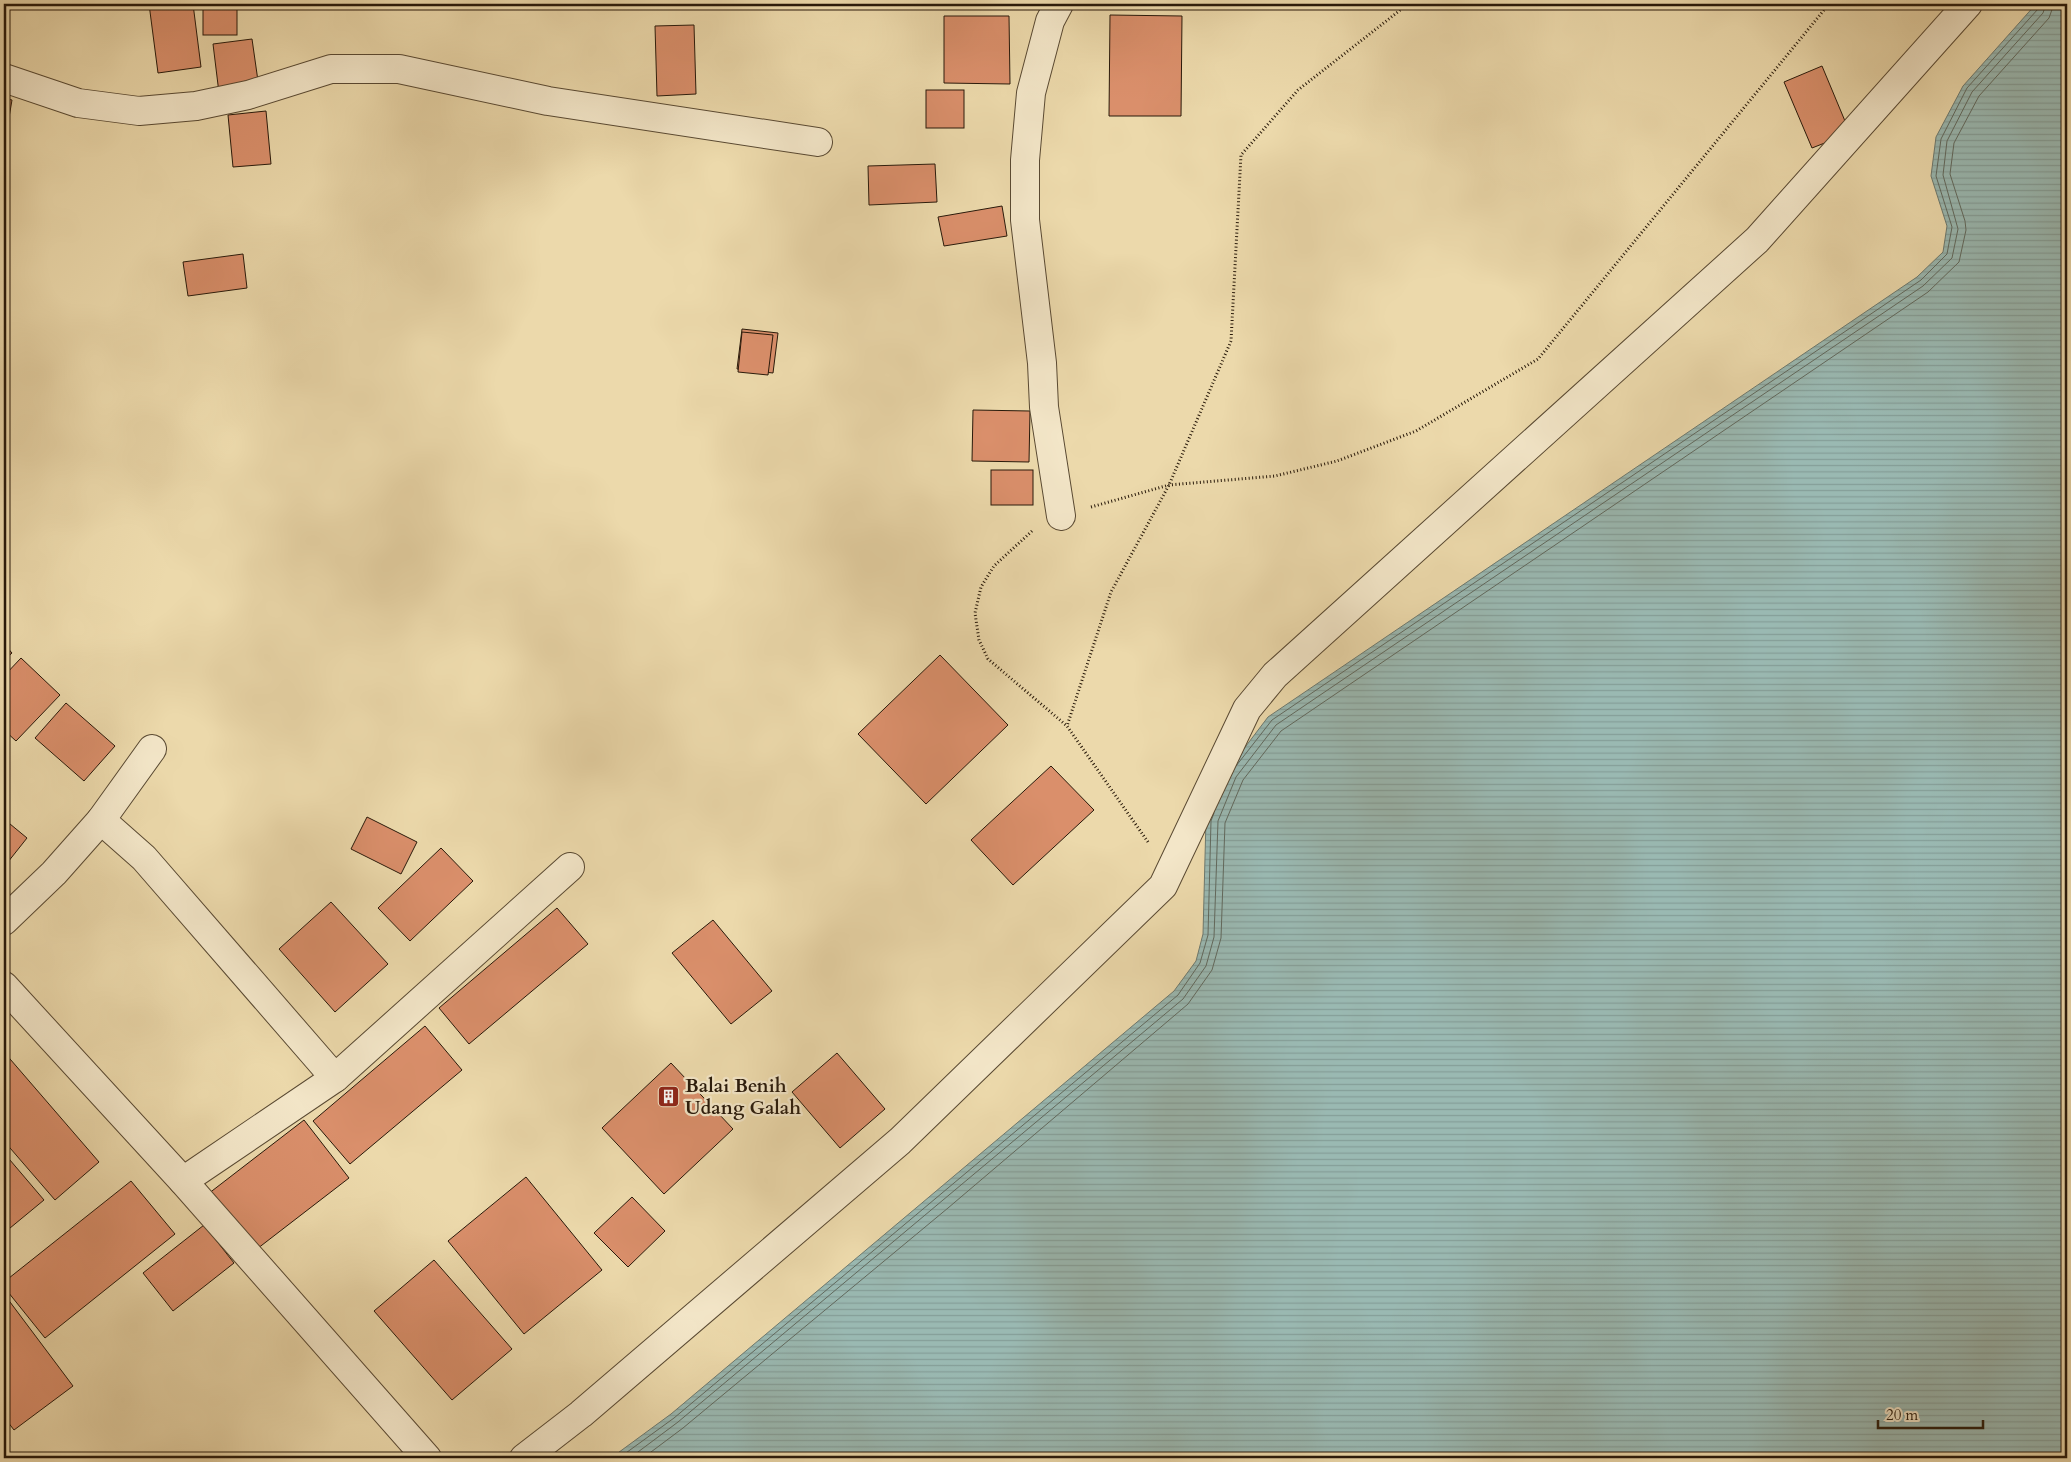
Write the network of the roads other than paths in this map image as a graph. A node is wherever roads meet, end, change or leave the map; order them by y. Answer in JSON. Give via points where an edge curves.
{"nodes":[{"id":1,"x":1060,"y":4,"type":"edge"},
{"id":2,"x":1968,"y":4,"type":"edge"},
{"id":3,"x":4,"y":78,"type":"edge"},
{"id":4,"x":818,"y":142,"type":"dead end"},
{"id":5,"x":1061,"y":516,"type":"road end"},
{"id":6,"x":152,"y":749,"type":"dead end"},
{"id":7,"x":101,"y":820,"type":"junction"},
{"id":8,"x":570,"y":867,"type":"dead end"},
{"id":9,"x":4,"y":921,"type":"edge"},
{"id":10,"x":4,"y":986,"type":"edge"},
{"id":11,"x":335,"y":1078,"type":"junction"},
{"id":12,"x":183,"y":1181,"type":"junction"},
{"id":13,"x":427,"y":1458,"type":"edge"},
{"id":14,"x":524,"y":1458,"type":"edge"}],
"edges":[{"from":1,"to":5,"type":"street","via":[[1050,21],[1030,93],[1025,220],[1044,407]]},
{"from":2,"to":14,"type":"street","via":[[1757,240],[1275,675],[1247,709],[1163,886],[900,1141],[581,1414]]},
{"from":3,"to":4,"type":"street","via":[[78,103],[139,111],[196,106],[248,95],[331,69],[399,69],[548,101]]},
{"from":6,"to":7,"type":"street"},
{"from":7,"to":9,"type":"street","via":[[54,873]]},
{"from":7,"to":11,"type":"street","via":[[144,858]]},
{"from":8,"to":11,"type":"street"},
{"from":10,"to":12,"type":"street"},
{"from":11,"to":12,"type":"street"},
{"from":12,"to":13,"type":"street"}]}
